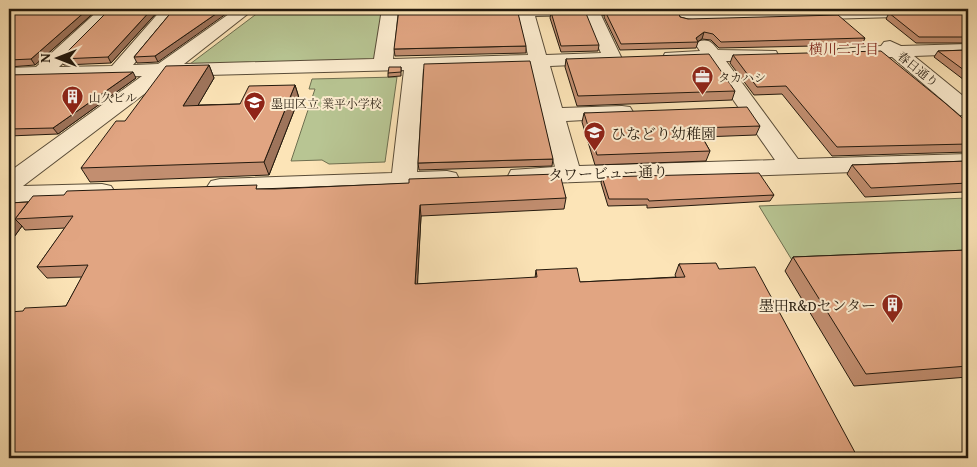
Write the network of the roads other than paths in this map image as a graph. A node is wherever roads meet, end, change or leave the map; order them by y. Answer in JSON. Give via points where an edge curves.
{"nodes":[{"id":1,"x":16,"y":9,"type":"edge"},
{"id":2,"x":108,"y":9,"type":"edge"},
{"id":3,"x":171,"y":9,"type":"edge"},
{"id":4,"x":246,"y":9,"type":"edge"},
{"id":5,"x":390,"y":9,"type":"edge"},
{"id":6,"x":650,"y":9,"type":"edge"},
{"id":7,"x":526,"y":10,"type":"edge"},
{"id":8,"x":591,"y":10,"type":"edge"},
{"id":9,"x":847,"y":11,"type":"edge"},
{"id":10,"x":964,"y":11,"type":"edge"},
{"id":11,"x":682,"y":13,"type":"edge"},
{"id":12,"x":9,"y":14,"type":"edge"},
{"id":13,"x":968,"y":49,"type":"edge"},
{"id":14,"x":896,"y":51,"type":"junction"},
{"id":15,"x":828,"y":53,"type":"edge"},
{"id":16,"x":790,"y":54,"type":"edge"},
{"id":17,"x":713,"y":56,"type":"junction"},
{"id":18,"x":633,"y":58,"type":"edge"},
{"id":19,"x":653,"y":58,"type":"edge"},
{"id":20,"x":613,"y":59,"type":"junction"},
{"id":21,"x":539,"y":61,"type":"junction"},
{"id":22,"x":383,"y":64,"type":"junction"},
{"id":23,"x":414,"y":64,"type":"junction"},
{"id":24,"x":162,"y":70,"type":"junction"},
{"id":25,"x":118,"y":71,"type":"junction"},
{"id":26,"x":9,"y":74,"type":"edge"},
{"id":27,"x":40,"y":74,"type":"junction"},
{"id":28,"x":968,"y":110,"type":"edge"},
{"id":29,"x":642,"y":112,"type":"edge"},
{"id":30,"x":553,"y":115,"type":"junction"},
{"id":31,"x":968,"y":161,"type":"edge"},
{"id":32,"x":791,"y":166,"type":"junction"},
{"id":33,"x":569,"y":175,"type":"junction"},
{"id":34,"x":501,"y":177,"type":"edge"},
{"id":35,"x":472,"y":178,"type":"edge"},
{"id":36,"x":404,"y":181,"type":"junction"},
{"id":37,"x":9,"y":184,"type":"edge"},
{"id":38,"x":199,"y":188,"type":"edge"},
{"id":39,"x":121,"y":191,"type":"edge"},
{"id":40,"x":9,"y":195,"type":"edge"}],
"edges":[{"from":1,"to":12,"type":"street"},
{"from":2,"to":27,"type":"street"},
{"from":3,"to":25,"type":"street"},
{"from":4,"to":24,"type":"street"},
{"from":5,"to":22,"type":"street"},
{"from":6,"to":8,"type":"street"},
{"from":7,"to":8,"type":"street"},
{"from":7,"to":21,"type":"street"},
{"from":8,"to":20,"type":"street"},
{"from":9,"to":10,"type":"street"},
{"from":9,"to":11,"type":"street"},
{"from":9,"to":14,"type":"street","name":"春日通り"},
{"from":11,"to":17,"type":"street"},
{"from":13,"to":14,"type":"street"},
{"from":14,"to":15,"type":"street"},
{"from":14,"to":28,"type":"street","name":"春日通り"},
{"from":16,"to":17,"type":"street"},
{"from":17,"to":19,"type":"street"},
{"from":17,"to":32,"type":"street","via":[[740,109]]},
{"from":18,"to":20,"type":"street"},
{"from":20,"to":21,"type":"street"},
{"from":21,"to":23,"type":"street"},
{"from":21,"to":30,"type":"street"},
{"from":22,"to":23,"type":"street"},
{"from":22,"to":24,"type":"street"},
{"from":23,"to":36,"type":"street"},
{"from":24,"to":25,"type":"street"},
{"from":24,"to":37,"type":"street"},
{"from":25,"to":27,"type":"street"},
{"from":26,"to":27,"type":"street"},
{"from":29,"to":30,"type":"street"},
{"from":30,"to":33,"type":"street"},
{"from":31,"to":32,"type":"street","name":"タワービュー通り"},
{"from":32,"to":33,"type":"street","name":"タワービュー通り"},
{"from":33,"to":34,"type":"street","name":"タワービュー通り"},
{"from":35,"to":36,"type":"street"},
{"from":36,"to":38,"type":"street"},
{"from":39,"to":40,"type":"street"}]}
